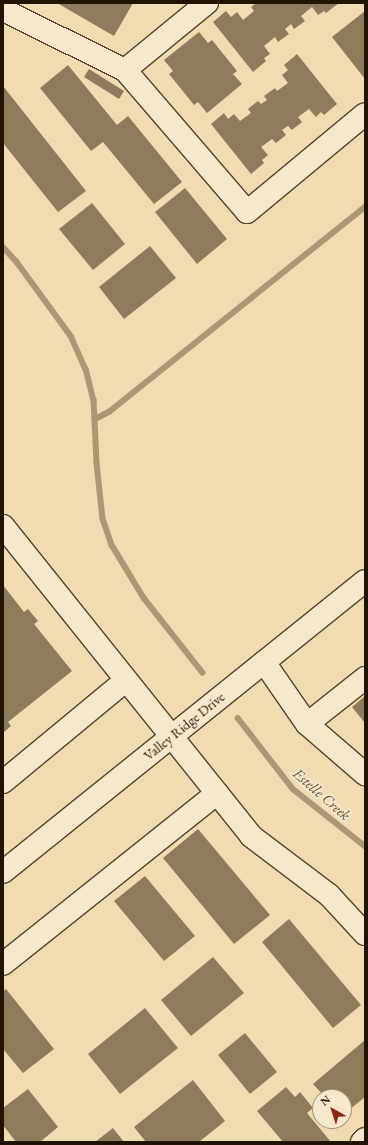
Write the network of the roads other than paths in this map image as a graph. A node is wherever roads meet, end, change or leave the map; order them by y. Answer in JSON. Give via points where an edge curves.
{"nodes":[{"id":1,"x":207,"y":3,"type":"edge"},
{"id":2,"x":3,"y":10,"type":"edge"},
{"id":3,"x":125,"y":70,"type":"junction"},
{"id":4,"x":365,"y":114,"type":"edge"},
{"id":5,"x":3,"y":526,"type":"edge"},
{"id":6,"x":365,"y":581,"type":"edge"},
{"id":7,"x":264,"y":662,"type":"junction"},
{"id":8,"x":365,"y":678,"type":"edge"},
{"id":9,"x":125,"y":681,"type":"junction"},
{"id":10,"x":307,"y":724,"type":"junction"},
{"id":11,"x":172,"y":736,"type":"junction"},
{"id":12,"x":365,"y":774,"type":"edge"},
{"id":13,"x":3,"y":782,"type":"edge"},
{"id":14,"x":217,"y":793,"type":"junction"},
{"id":15,"x":3,"y":872,"type":"edge"},
{"id":16,"x":365,"y":934,"type":"edge"},
{"id":17,"x":3,"y":964,"type":"edge"},
{"id":18,"x":365,"y":1139,"type":"edge"},
{"id":19,"x":362,"y":1142,"type":"edge"}],
"edges":[{"from":1,"to":3,"type":"street"},
{"from":2,"to":3,"type":"street"},
{"from":3,"to":4,"type":"street","via":[[247,212]]},
{"from":5,"to":9,"type":"street"},
{"from":6,"to":7,"type":"street","name":"Valley Ridge Drive"},
{"from":7,"to":10,"type":"street"},
{"from":7,"to":11,"type":"street","name":"Valley Ridge Drive"},
{"from":8,"to":10,"type":"street"},
{"from":9,"to":11,"type":"street"},
{"from":9,"to":13,"type":"street"},
{"from":10,"to":12,"type":"street"},
{"from":11,"to":14,"type":"street"},
{"from":11,"to":15,"type":"street","name":"Valley Ridge Drive"},
{"from":14,"to":16,"type":"street","via":[[251,836],[329,895]]},
{"from":14,"to":17,"type":"street"},
{"from":18,"to":19,"type":"street"}]}
